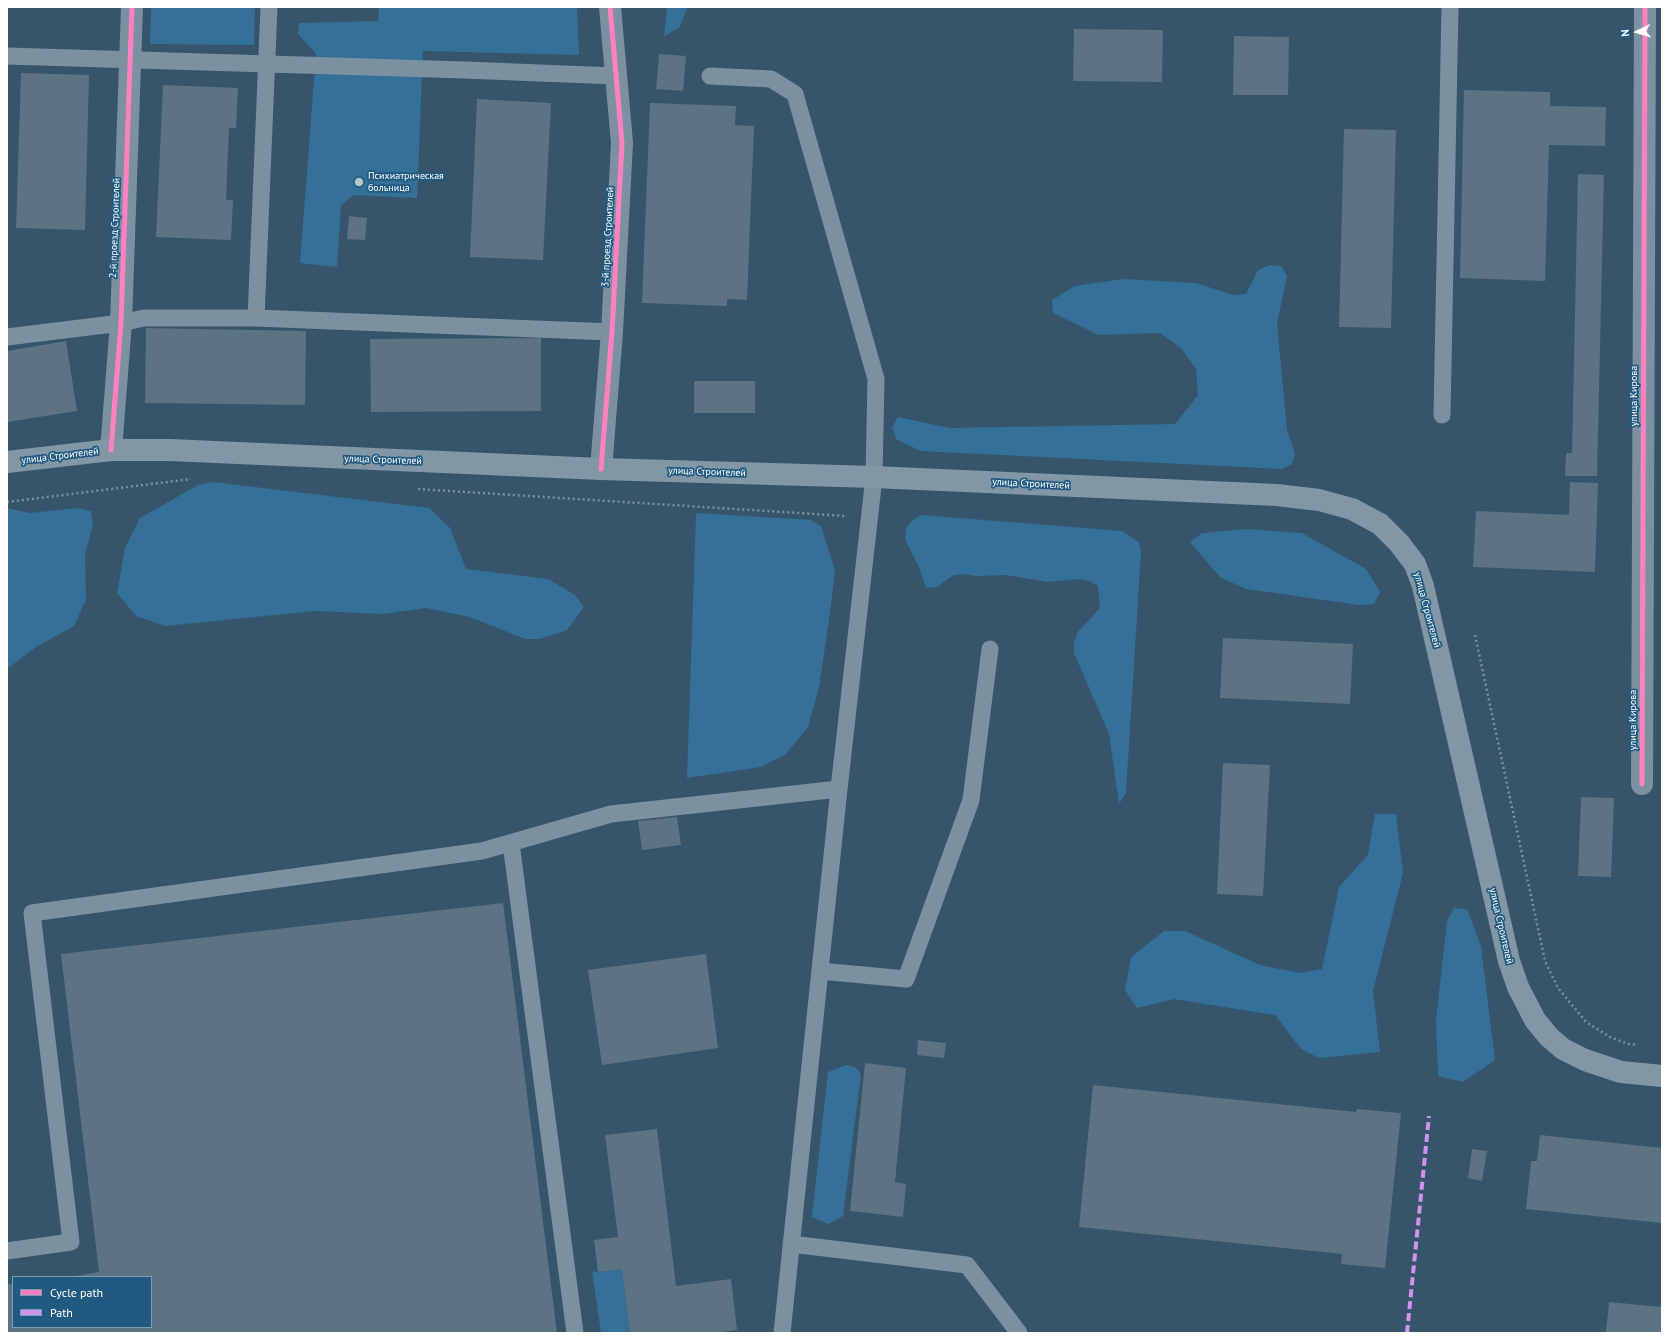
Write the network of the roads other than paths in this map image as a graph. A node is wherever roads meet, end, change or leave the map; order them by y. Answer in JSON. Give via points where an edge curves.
{"nodes":[{"id":1,"x":132,"y":7,"type":"edge"},
{"id":2,"x":269,"y":7,"type":"edge"},
{"id":3,"x":610,"y":7,"type":"edge"},
{"id":4,"x":1450,"y":7,"type":"edge"},
{"id":5,"x":1645,"y":7,"type":"edge"},
{"id":6,"x":7,"y":56,"type":"edge"},
{"id":7,"x":130,"y":60,"type":"junction"},
{"id":8,"x":267,"y":64,"type":"junction"},
{"id":9,"x":615,"y":76,"type":"junction"},
{"id":10,"x":710,"y":76,"type":"dead end"},
{"id":11,"x":256,"y":318,"type":"junction"},
{"id":12,"x":121,"y":323,"type":"junction"},
{"id":13,"x":612,"y":332,"type":"junction"},
{"id":14,"x":7,"y":337,"type":"edge"},
{"id":15,"x":1442,"y":415,"type":"dead end"},
{"id":16,"x":112,"y":450,"type":"junction"},
{"id":17,"x":7,"y":462,"type":"edge"},
{"id":18,"x":601,"y":469,"type":"junction"},
{"id":19,"x":874,"y":477,"type":"junction"},
{"id":20,"x":990,"y":649,"type":"dead end"},
{"id":21,"x":1642,"y":784,"type":"dead end"},
{"id":22,"x":839,"y":788,"type":"junction"},
{"id":23,"x":512,"y":843,"type":"junction"},
{"id":24,"x":820,"y":971,"type":"junction"},
{"id":25,"x":1662,"y":1076,"type":"edge"},
{"id":26,"x":791,"y":1244,"type":"junction"},
{"id":27,"x":7,"y":1251,"type":"edge"},
{"id":28,"x":575,"y":1333,"type":"edge"},
{"id":29,"x":782,"y":1333,"type":"edge"},
{"id":30,"x":1019,"y":1333,"type":"edge"}],
"edges":[{"from":1,"to":7,"type":"street","name":"2-й проезд Строителей"},
{"from":2,"to":8,"type":"lane"},
{"from":3,"to":9,"type":"street","name":"3-й проезд Строителей"},
{"from":4,"to":15,"type":"lane"},
{"from":5,"to":21,"type":"street","name":"улица Кирова"},
{"from":6,"to":7,"type":"lane"},
{"from":7,"to":8,"type":"lane"},
{"from":7,"to":12,"type":"street","name":"2-й проезд Строителей"},
{"from":8,"to":9,"type":"lane"},
{"from":8,"to":11,"type":"lane"},
{"from":9,"to":13,"type":"street","name":"3-й проезд Строителей","via":[[622,143]]},
{"from":10,"to":19,"type":"lane","via":[[771,79],[795,94],[876,379]]},
{"from":11,"to":12,"type":"lane","via":[[144,318]]},
{"from":11,"to":13,"type":"lane"},
{"from":12,"to":14,"type":"lane"},
{"from":12,"to":16,"type":"street","name":"2-й проезд Строителей"},
{"from":13,"to":18,"type":"street","name":"3-й проезд Строителей"},
{"from":16,"to":17,"type":"main road","name":"улица Строителей"},
{"from":16,"to":18,"type":"main road","name":"улица Строителей","via":[[170,450]]},
{"from":18,"to":19,"type":"main road","name":"улица Строителей"},
{"from":19,"to":22,"type":"lane"},
{"from":19,"to":25,"type":"main road","name":"улица Строителей","via":[[1277,495],[1319,500],[1352,509],[1380,524],[1415,564],[1423,586],[1509,961],[1518,987],[1535,1020],[1563,1049],[1585,1060],[1621,1072]]},
{"from":20,"to":24,"type":"lane","via":[[971,800],[906,980]]},
{"from":22,"to":23,"type":"lane","via":[[611,814]]},
{"from":22,"to":24,"type":"lane"},
{"from":23,"to":27,"type":"lane","via":[[482,852],[32,913],[70,1242]]},
{"from":23,"to":28,"type":"lane"},
{"from":24,"to":26,"type":"lane"},
{"from":26,"to":29,"type":"lane"},
{"from":26,"to":30,"type":"lane","via":[[967,1265]]}]}
